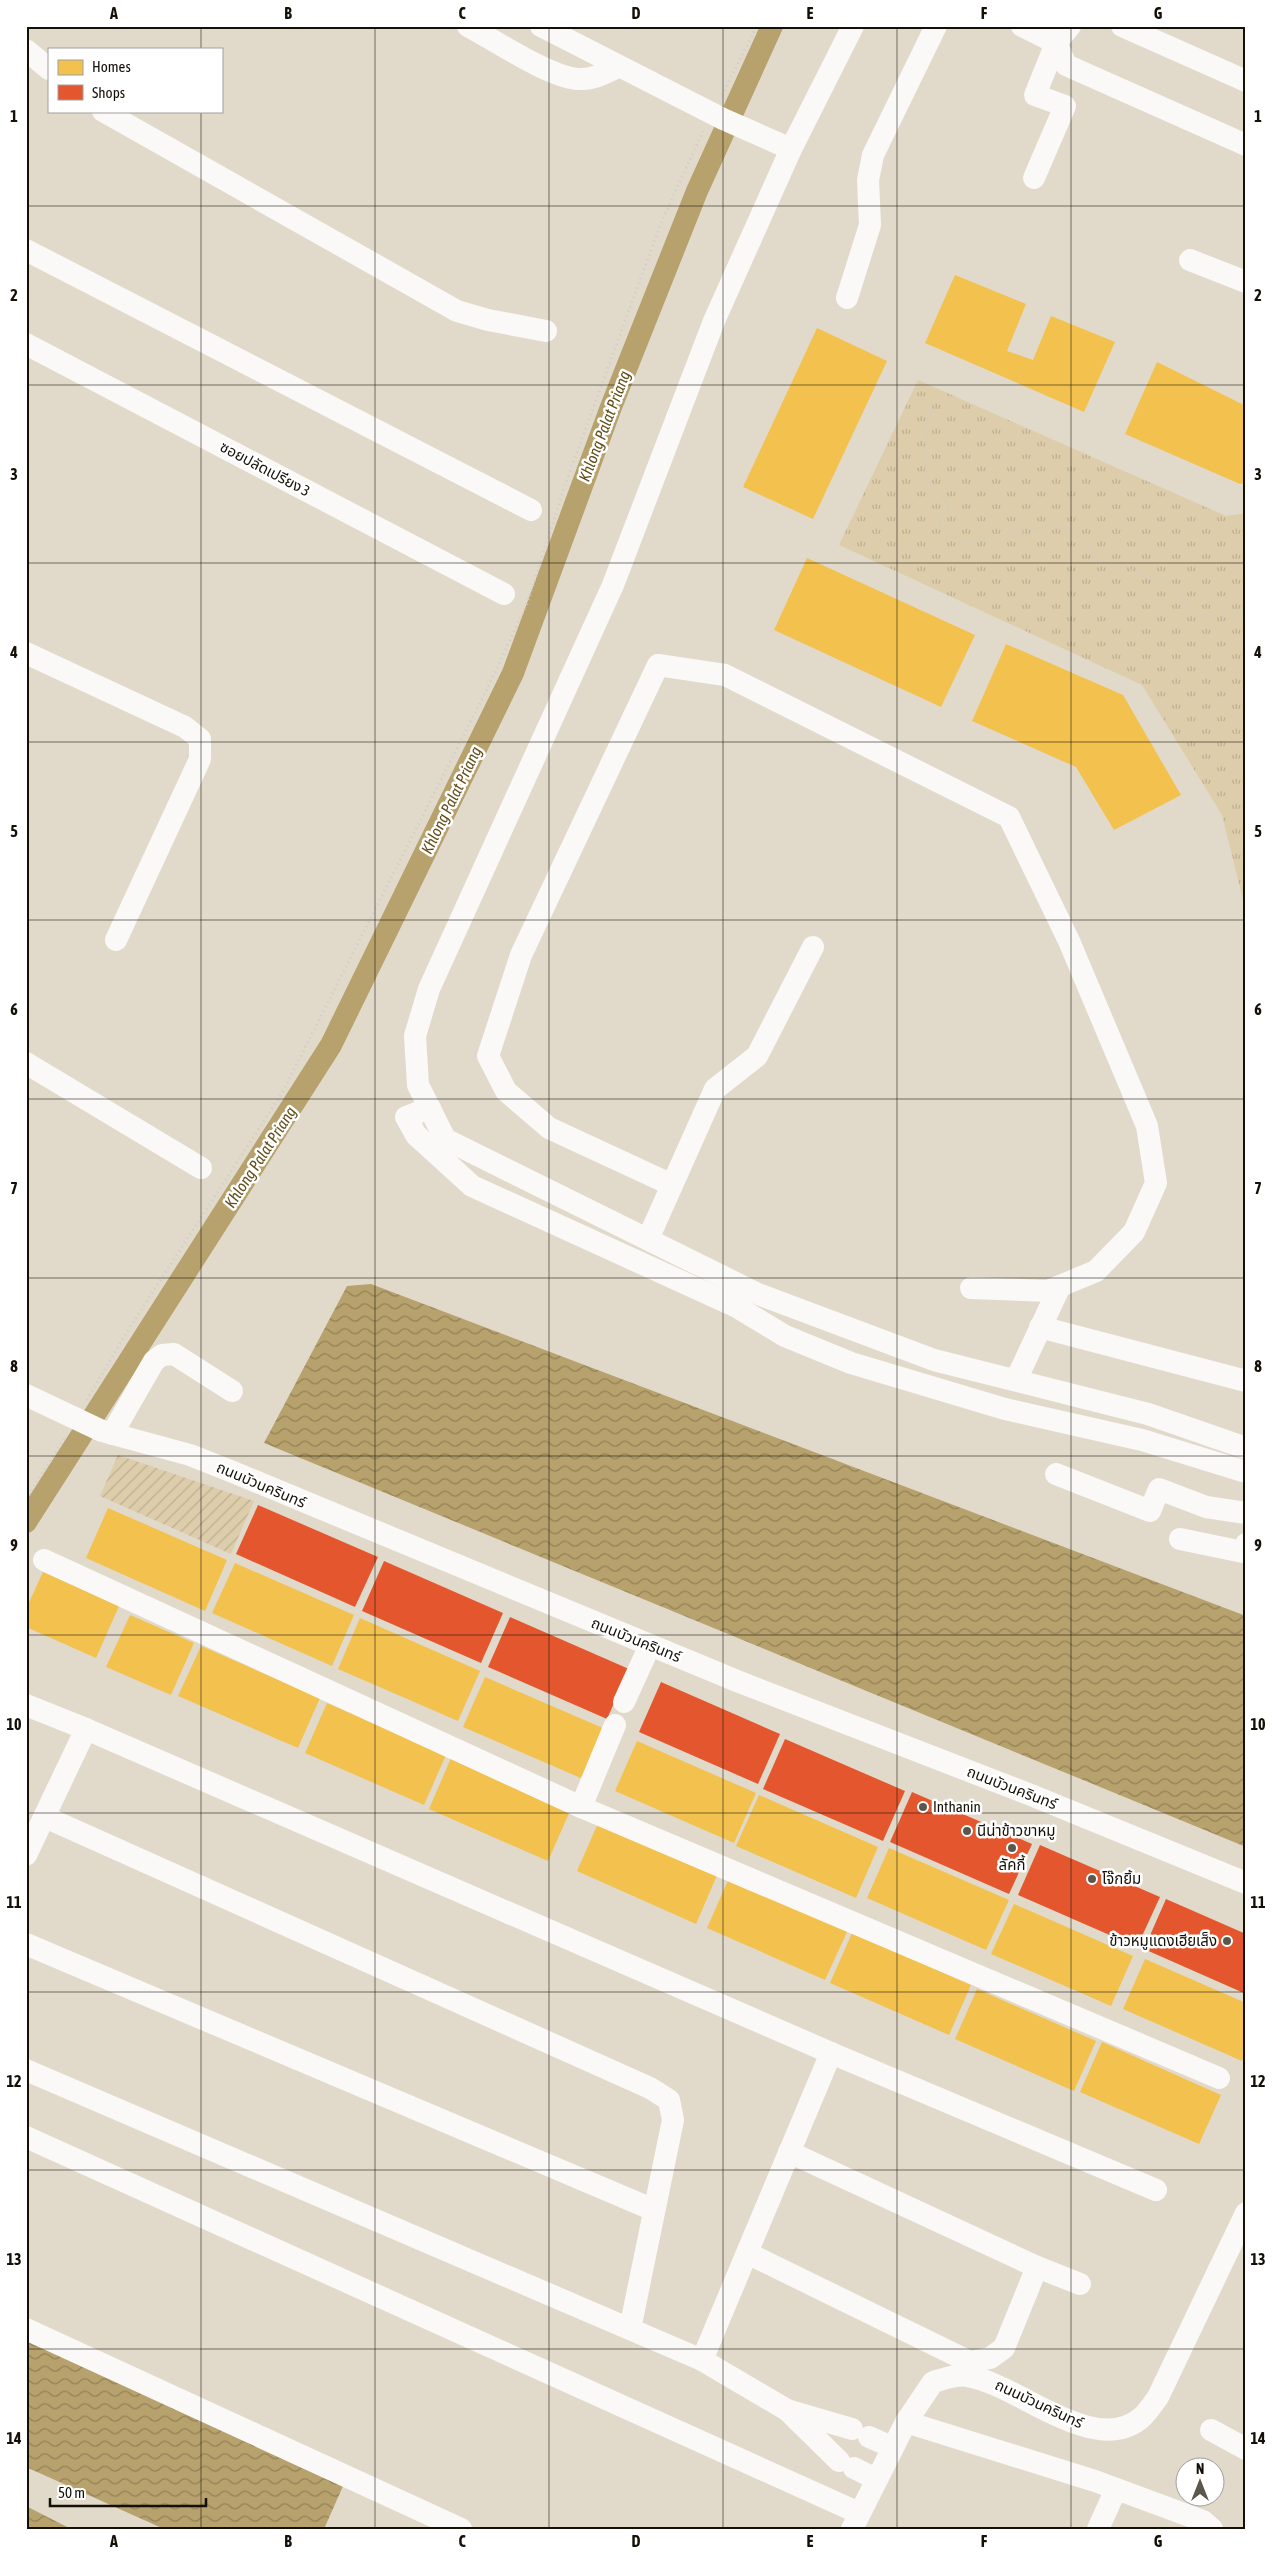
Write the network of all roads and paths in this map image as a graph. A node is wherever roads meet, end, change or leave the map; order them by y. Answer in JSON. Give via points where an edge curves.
{"nodes":[{"id":1,"x":468,"y":26,"type":"edge"},
{"id":2,"x":541,"y":26,"type":"edge"},
{"id":3,"x":757,"y":26,"type":"edge"},
{"id":4,"x":853,"y":26,"type":"edge"},
{"id":5,"x":936,"y":26,"type":"edge"},
{"id":6,"x":1022,"y":26,"type":"edge"},
{"id":7,"x":1122,"y":26,"type":"edge"},
{"id":8,"x":1063,"y":35,"type":"edge"},
{"id":9,"x":26,"y":50,"type":"edge"},
{"id":10,"x":618,"y":67,"type":"junction"},
{"id":11,"x":48,"y":68,"type":"edge"},
{"id":12,"x":1246,"y":81,"type":"edge"},
{"id":13,"x":105,"y":112,"type":"edge"},
{"id":14,"x":718,"y":116,"type":"junction"},
{"id":15,"x":1246,"y":145,"type":"edge"},
{"id":16,"x":791,"y":150,"type":"junction"},
{"id":17,"x":1034,"y":178,"type":"dead end"},
{"id":18,"x":26,"y":250,"type":"edge"},
{"id":19,"x":1190,"y":260,"type":"dead end"},
{"id":20,"x":1246,"y":282,"type":"edge"},
{"id":21,"x":847,"y":298,"type":"dead end"},
{"id":22,"x":546,"y":331,"type":"dead end"},
{"id":23,"x":26,"y":344,"type":"edge"},
{"id":24,"x":934,"y":405,"type":"dead end"},
{"id":25,"x":531,"y":510,"type":"dead end"},
{"id":26,"x":504,"y":594,"type":"dead end"},
{"id":27,"x":1246,"y":611,"type":"edge"},
{"id":28,"x":26,"y":652,"type":"edge"},
{"id":29,"x":116,"y":940,"type":"dead end"},
{"id":30,"x":813,"y":948,"type":"dead end"},
{"id":31,"x":26,"y":1064,"type":"edge"},
{"id":32,"x":430,"y":1108,"type":"junction"},
{"id":33,"x":201,"y":1168,"type":"dead end"},
{"id":34,"x":672,"y":1185,"type":"junction"},
{"id":35,"x":648,"y":1239,"type":"junction"},
{"id":36,"x":1060,"y":1286,"type":"junction"},
{"id":37,"x":971,"y":1288,"type":"dead end"},
{"id":38,"x":1040,"y":1327,"type":"junction"},
{"id":39,"x":1016,"y":1380,"type":"junction"},
{"id":40,"x":1246,"y":1381,"type":"edge"},
{"id":41,"x":232,"y":1390,"type":"dead end"},
{"id":42,"x":34,"y":1399,"type":"edge"},
{"id":43,"x":86,"y":1402,"type":"dead end"},
{"id":44,"x":107,"y":1432,"type":"junction"},
{"id":45,"x":66,"y":1434,"type":"dead end"},
{"id":46,"x":1246,"y":1448,"type":"edge"},
{"id":47,"x":1246,"y":1472,"type":"edge"},
{"id":48,"x":1056,"y":1474,"type":"dead end"},
{"id":49,"x":26,"y":1499,"type":"edge"},
{"id":50,"x":1246,"y":1513,"type":"edge"},
{"id":51,"x":1180,"y":1539,"type":"dead end"},
{"id":52,"x":1246,"y":1544,"type":"edge"},
{"id":53,"x":44,"y":1560,"type":"dead end"},
{"id":54,"x":650,"y":1645,"type":"junction"},
{"id":55,"x":624,"y":1702,"type":"dead end"},
{"id":56,"x":26,"y":1705,"type":"edge"},
{"id":57,"x":615,"y":1725,"type":"dead end"},
{"id":58,"x":86,"y":1729,"type":"junction"},
{"id":59,"x":581,"y":1806,"type":"junction"},
{"id":60,"x":45,"y":1816,"type":"junction"},
{"id":61,"x":26,"y":1854,"type":"edge"},
{"id":62,"x":1246,"y":1883,"type":"edge"},
{"id":63,"x":26,"y":1944,"type":"edge"},
{"id":64,"x":831,"y":2053,"type":"junction"},
{"id":65,"x":26,"y":2070,"type":"edge"},
{"id":66,"x":1219,"y":2078,"type":"dead end"},
{"id":67,"x":26,"y":2138,"type":"edge"},
{"id":68,"x":789,"y":2152,"type":"junction"},
{"id":69,"x":1156,"y":2190,"type":"dead end"},
{"id":70,"x":654,"y":2210,"type":"junction"},
{"id":71,"x":1246,"y":2213,"type":"edge"},
{"id":72,"x":747,"y":2253,"type":"junction"},
{"id":73,"x":1037,"y":2266,"type":"junction"},
{"id":74,"x":1080,"y":2284,"type":"dead end"},
{"id":75,"x":26,"y":2329,"type":"edge"},
{"id":76,"x":630,"y":2329,"type":"junction"},
{"id":77,"x":702,"y":2360,"type":"junction"},
{"id":78,"x":786,"y":2410,"type":"junction"},
{"id":79,"x":906,"y":2422,"type":"junction"},
{"id":80,"x":1211,"y":2430,"type":"dead end"},
{"id":81,"x":892,"y":2448,"type":"junction"},
{"id":82,"x":1246,"y":2449,"type":"edge"},
{"id":83,"x":876,"y":2479,"type":"junction"},
{"id":84,"x":1116,"y":2489,"type":"junction"},
{"id":85,"x":855,"y":2521,"type":"edge"},
{"id":86,"x":461,"y":2529,"type":"edge"},
{"id":87,"x":1098,"y":2529,"type":"edge"},
{"id":88,"x":1212,"y":2529,"type":"edge"}],
"edges":[{"from":1,"to":10,"type":"street","via":[[558,75],[582,80]]},
{"from":2,"to":10,"type":"street"},
{"from":3,"to":14,"type":"path"},
{"from":4,"to":16,"type":"street"},
{"from":5,"to":21,"type":"street","via":[[873,155],[868,180],[870,225]]},
{"from":6,"to":8,"type":"street"},
{"from":7,"to":12,"type":"street"},
{"from":8,"to":15,"type":"street","via":[[1066,65]]},
{"from":8,"to":17,"type":"street","via":[[1035,95],[1064,106]]},
{"from":9,"to":11,"type":"street"},
{"from":10,"to":14,"type":"street"},
{"from":13,"to":22,"type":"street","via":[[457,311]]},
{"from":14,"to":16,"type":"street"},
{"from":14,"to":43,"type":"path","via":[[661,223],[565,485],[527,604],[486,691],[282,1093],[128,1330]]},
{"from":16,"to":32,"type":"street","via":[[714,321],[613,585],[429,989],[415,1036],[418,1085]]},
{"from":18,"to":25,"type":"street"},
{"from":19,"to":20,"type":"street"},
{"from":23,"to":26,"type":"street","name":"ซอยปลัดเปรียง 3"},
{"from":24,"to":27,"type":"path","via":[[927,419],[924,475],[949,508],[938,526],[963,543],[1057,525],[1073,531],[1096,558],[1168,582],[1196,617]]},
{"from":28,"to":29,"type":"street","via":[[186,727],[200,740],[200,758]]},
{"from":30,"to":34,"type":"street","via":[[757,1056],[715,1089]]},
{"from":31,"to":33,"type":"street"},
{"from":32,"to":35,"type":"street","via":[[446,1139]]},
{"from":32,"to":47,"type":"street","via":[[406,1117],[416,1135],[472,1186],[737,1307],[786,1336],[851,1363],[996,1406],[1142,1440]]},
{"from":34,"to":35,"type":"street"},
{"from":34,"to":36,"type":"street","via":[[548,1128],[506,1091],[488,1056],[521,956],[658,665],[725,675],[1009,817],[1069,941],[1147,1126],[1156,1183],[1134,1232],[1096,1271]]},
{"from":35,"to":39,"type":"street","via":[[758,1294],[934,1360]]},
{"from":36,"to":37,"type":"street","via":[[1048,1291]]},
{"from":36,"to":38,"type":"street"},
{"from":38,"to":39,"type":"street"},
{"from":38,"to":40,"type":"street"},
{"from":39,"to":46,"type":"street","via":[[1148,1414]]},
{"from":41,"to":44,"type":"street","via":[[174,1354],[162,1355],[154,1361]]},
{"from":42,"to":44,"type":"street","name":"ถนนบัวนครินทร์"},
{"from":44,"to":54,"type":"street","name":"ถนนบัวนครินทร์","via":[[190,1455]]},
{"from":45,"to":49,"type":"path"},
{"from":48,"to":50,"type":"street","via":[[1150,1512],[1159,1489],[1206,1507]]},
{"from":51,"to":52,"type":"street","via":[[1244,1552]]},
{"from":53,"to":59,"type":"street"},
{"from":54,"to":55,"type":"street"},
{"from":54,"to":62,"type":"street","name":"ถนนบัวนครินทร์"},
{"from":56,"to":58,"type":"street"},
{"from":57,"to":59,"type":"street"},
{"from":58,"to":60,"type":"street"},
{"from":58,"to":64,"type":"street"},
{"from":59,"to":66,"type":"street"},
{"from":60,"to":61,"type":"street"},
{"from":60,"to":70,"type":"street","via":[[669,2100],[673,2120]]},
{"from":63,"to":70,"type":"street"},
{"from":64,"to":68,"type":"street"},
{"from":64,"to":69,"type":"street"},
{"from":65,"to":76,"type":"street"},
{"from":67,"to":85,"type":"street"},
{"from":68,"to":72,"type":"street"},
{"from":68,"to":73,"type":"street"},
{"from":70,"to":76,"type":"street"},
{"from":71,"to":79,"type":"street","name":"ถนนบัวนครินทร์","via":[[1158,2397],[1140,2419],[1114,2430],[1079,2426],[989,2380],[964,2375],[933,2382]]},
{"from":72,"to":73,"type":"street","via":[[970,2362],[990,2358],[1004,2348]]},
{"from":72,"to":77,"type":"street"},
{"from":73,"to":74,"type":"street"},
{"from":75,"to":86,"type":"street"},
{"from":76,"to":77,"type":"street"},
{"from":77,"to":78,"type":"street"},
{"from":78,"to":81,"type":"street","via":[[860,2433]]},
{"from":78,"to":83,"type":"street","via":[[846,2465]]},
{"from":79,"to":81,"type":"street","name":"ถนนบัวนครินทร์"},
{"from":79,"to":84,"type":"street"},
{"from":80,"to":82,"type":"street"},
{"from":81,"to":83,"type":"street","name":"ถนนบัวนครินทร์"},
{"from":83,"to":85,"type":"street","name":"ถนนบัวนครินทร์"},
{"from":84,"to":87,"type":"street"},
{"from":84,"to":88,"type":"street","via":[[1203,2521]]}]}
